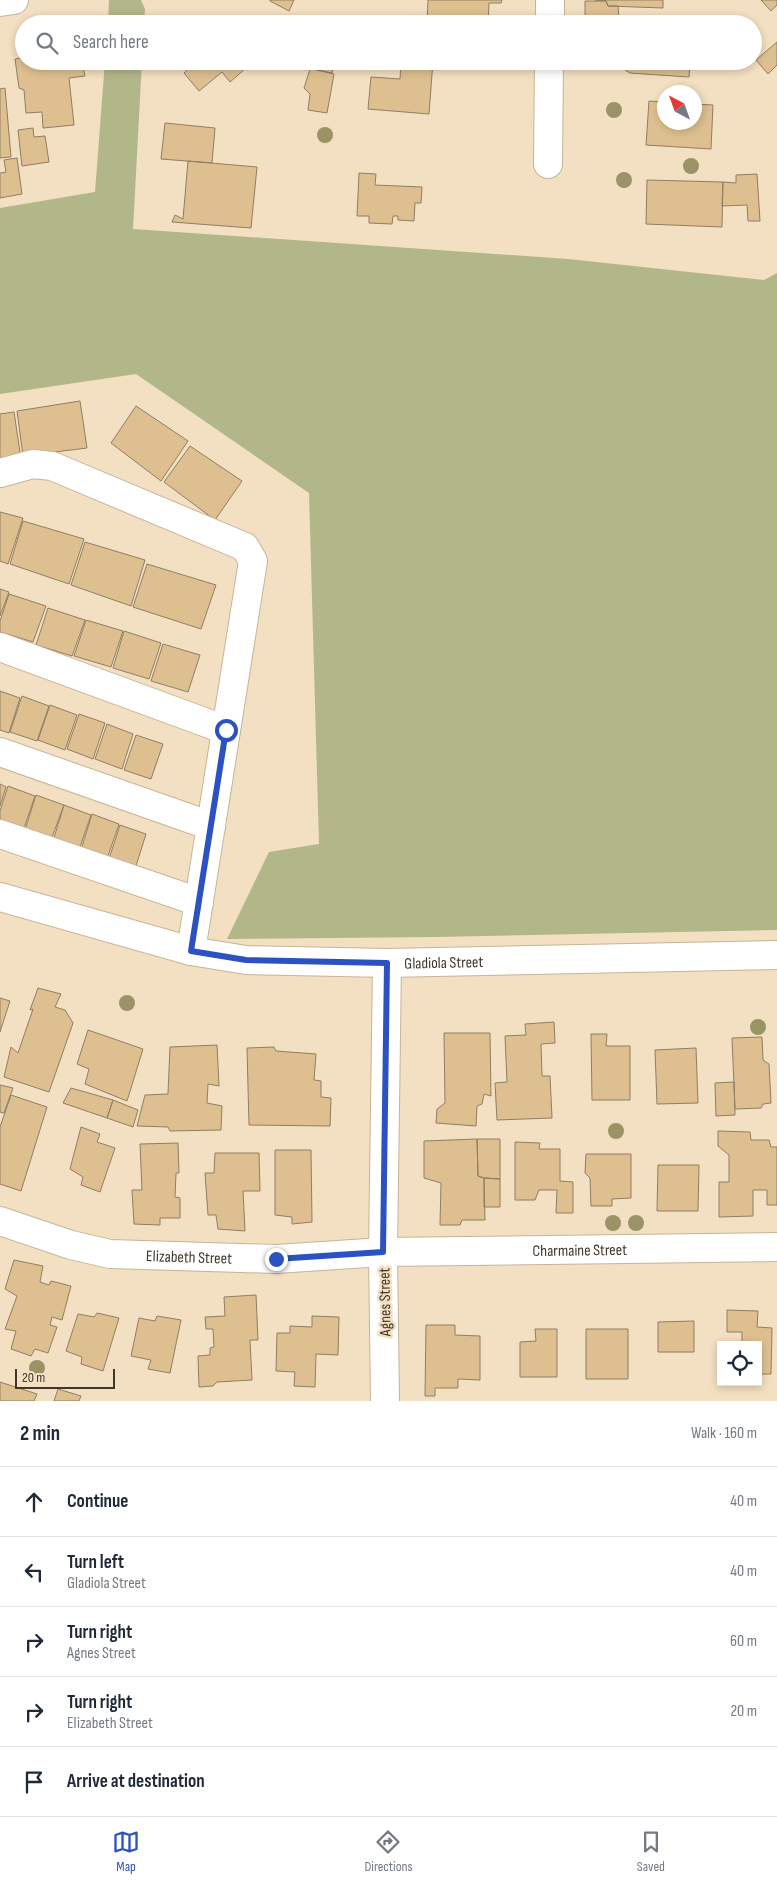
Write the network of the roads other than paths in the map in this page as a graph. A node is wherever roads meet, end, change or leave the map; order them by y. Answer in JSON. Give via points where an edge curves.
{"nodes":[{"id":1,"x":14,"y":0,"type":"edge"},
{"id":2,"x":550,"y":0,"type":"edge"},
{"id":3,"x":0,"y":2,"type":"edge"},
{"id":4,"x":550,"y":15,"type":"edge"},
{"id":5,"x":549,"y":70,"type":"edge"},
{"id":6,"x":548,"y":164,"type":"dead end"},
{"id":7,"x":0,"y":473,"type":"edge"},
{"id":8,"x":0,"y":647,"type":"edge"},
{"id":9,"x":226,"y":730,"type":"junction"},
{"id":10,"x":0,"y":752,"type":"edge"},
{"id":11,"x":211,"y":826,"type":"junction"},
{"id":12,"x":0,"y":834,"type":"edge"},
{"id":13,"x":0,"y":897,"type":"edge"},
{"id":14,"x":199,"y":902,"type":"junction"},
{"id":15,"x":191,"y":951,"type":"junction"},
{"id":16,"x":777,"y":955,"type":"edge"},
{"id":17,"x":387,"y":963,"type":"junction"},
{"id":18,"x":0,"y":1221,"type":"edge"},
{"id":19,"x":777,"y":1247,"type":"edge"},
{"id":20,"x":383,"y":1252,"type":"junction"},
{"id":21,"x":385,"y":1401,"type":"edge"}],
"edges":[{"from":1,"to":3,"type":"street"},
{"from":2,"to":4,"type":"street"},
{"from":5,"to":6,"type":"street"},
{"from":7,"to":9,"type":"street","via":[[33,464],[52,466],[245,547],[254,561]]},
{"from":8,"to":9,"type":"street"},
{"from":9,"to":11,"type":"street"},
{"from":10,"to":11,"type":"street"},
{"from":11,"to":14,"type":"street"},
{"from":12,"to":14,"type":"street"},
{"from":13,"to":15,"type":"street","name":"Gladiola Street"},
{"from":14,"to":15,"type":"street"},
{"from":15,"to":17,"type":"street","name":"Gladiola Street","via":[[246,960]]},
{"from":16,"to":17,"type":"street","name":"Gladiola Street"},
{"from":17,"to":20,"type":"street","name":"Agnes Street"},
{"from":18,"to":20,"type":"street","name":"Elizabeth Street","via":[[70,1245],[110,1254],[276,1259]]},
{"from":19,"to":20,"type":"street","name":"Charmaine Street"},
{"from":20,"to":21,"type":"street","name":"Agnes Street"}]}
